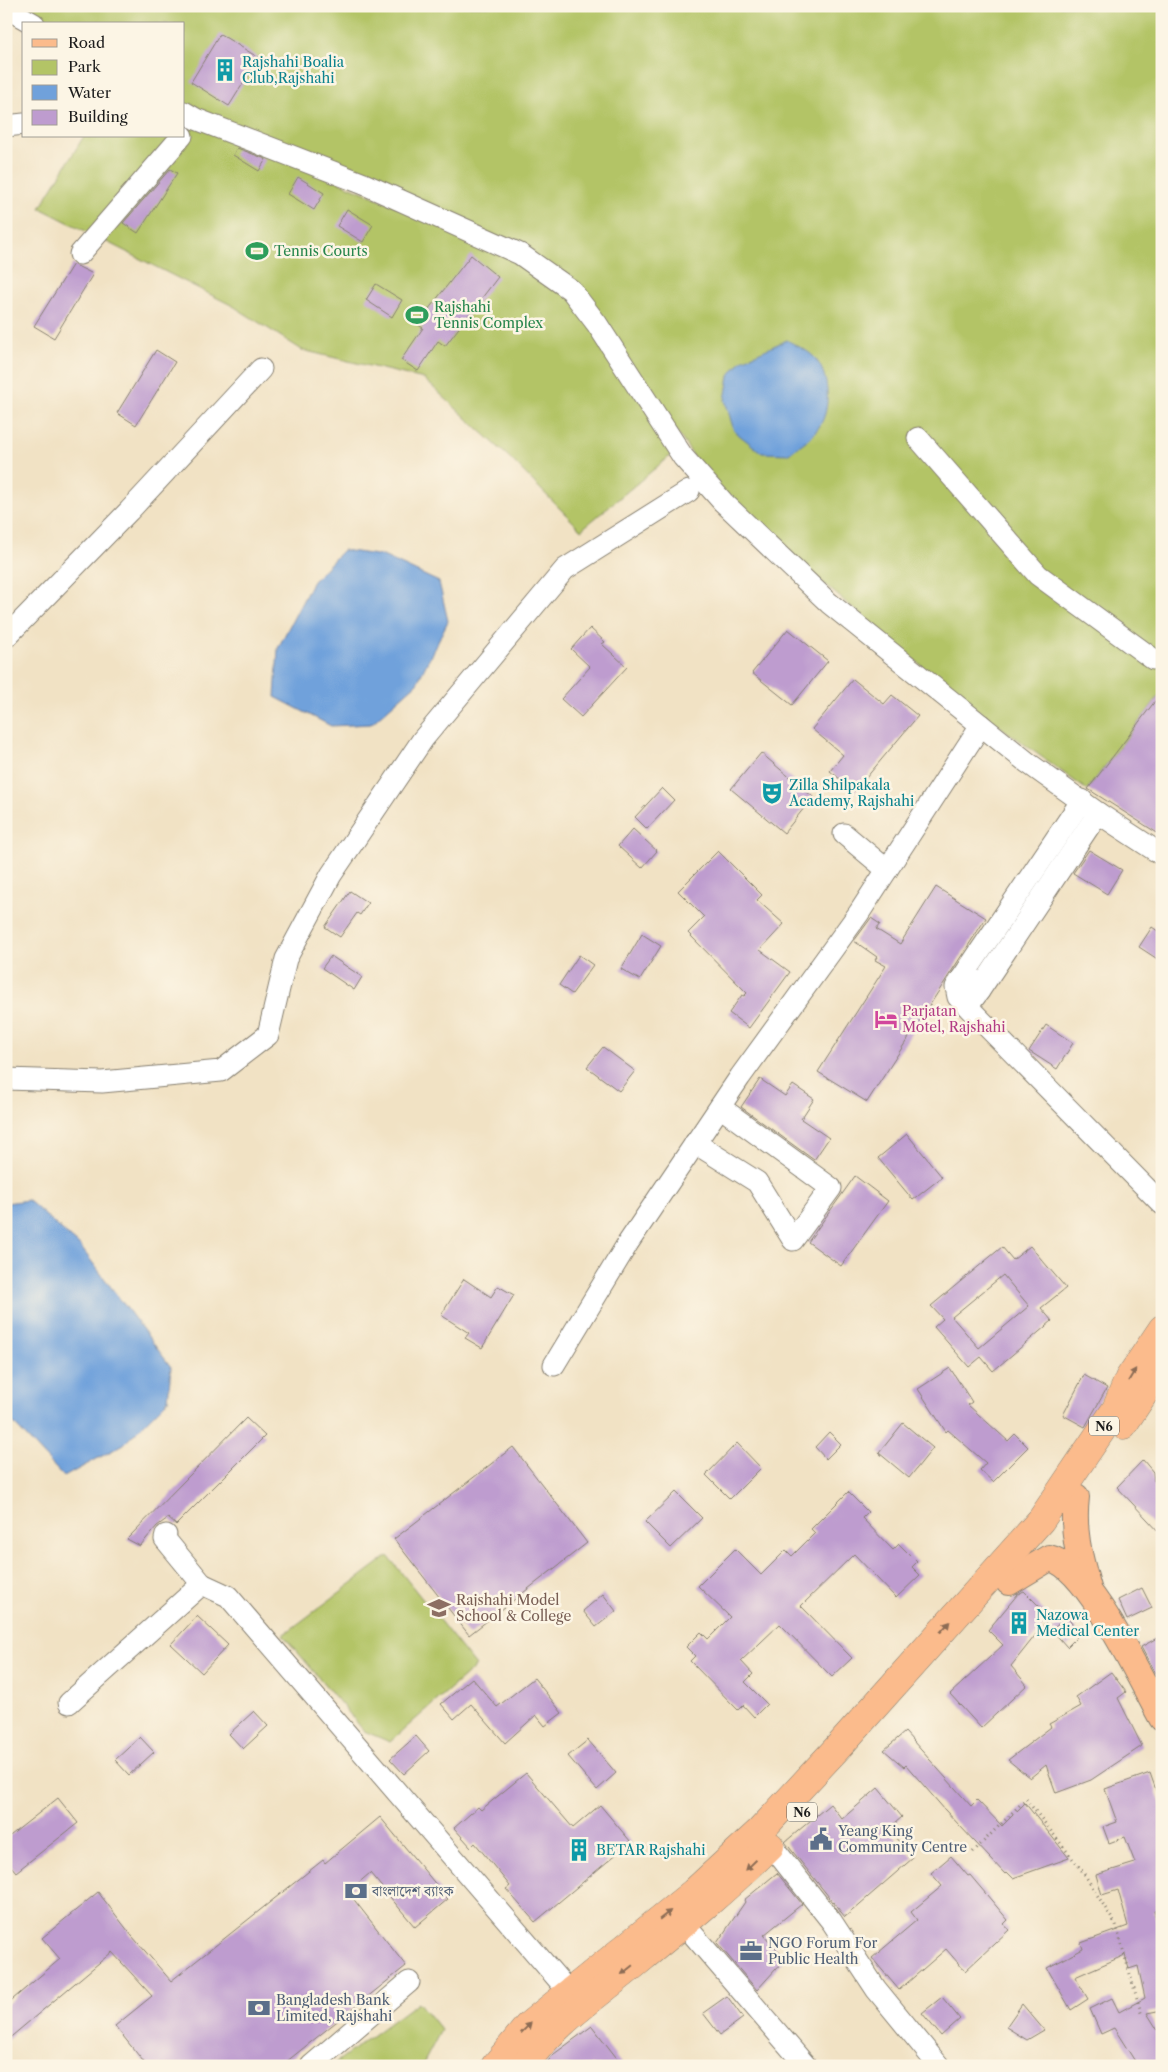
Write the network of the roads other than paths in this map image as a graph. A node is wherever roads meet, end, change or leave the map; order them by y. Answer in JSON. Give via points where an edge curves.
{"nodes":[{"id":1,"x":6,"y":8,"type":"edge"},
{"id":2,"x":30,"y":22,"type":"edge"},
{"id":3,"x":22,"y":124,"type":"edge"},
{"id":4,"x":186,"y":125,"type":"edge"},
{"id":5,"x":6,"y":126,"type":"edge"},
{"id":6,"x":175,"y":138,"type":"edge"},
{"id":7,"x":80,"y":254,"type":"dead end"},
{"id":8,"x":261,"y":369,"type":"dead end"},
{"id":9,"x":918,"y":438,"type":"dead end"},
{"id":10,"x":689,"y":491,"type":"dead end"},
{"id":11,"x":6,"y":637,"type":"edge"},
{"id":12,"x":1153,"y":659,"type":"dead end"},
{"id":13,"x":981,"y":725,"type":"junction"},
{"id":14,"x":1090,"y":807,"type":"junction"},
{"id":15,"x":844,"y":834,"type":"dead end"},
{"id":16,"x":1162,"y":855,"type":"edge"},
{"id":17,"x":887,"y":870,"type":"junction"},
{"id":18,"x":6,"y":1079,"type":"edge"},
{"id":19,"x":720,"y":1107,"type":"junction"},
{"id":20,"x":695,"y":1143,"type":"junction"},
{"id":21,"x":1162,"y":1204,"type":"edge"},
{"id":22,"x":1162,"y":1329,"type":"edge"},
{"id":23,"x":554,"y":1365,"type":"dead end"},
{"id":24,"x":1162,"y":1366,"type":"edge"},
{"id":25,"x":1076,"y":1497,"type":"junction"},
{"id":26,"x":166,"y":1535,"type":"dead end"},
{"id":27,"x":1009,"y":1582,"type":"junction"},
{"id":28,"x":202,"y":1584,"type":"junction"},
{"id":29,"x":1089,"y":1589,"type":"junction"},
{"id":30,"x":69,"y":1703,"type":"dead end"},
{"id":31,"x":1162,"y":1718,"type":"edge"},
{"id":32,"x":771,"y":1845,"type":"junction"},
{"id":33,"x":684,"y":1924,"type":"junction"},
{"id":34,"x":410,"y":1982,"type":"dead end"},
{"id":35,"x":569,"y":1992,"type":"junction"},
{"id":36,"x":311,"y":2066,"type":"edge"},
{"id":37,"x":495,"y":2066,"type":"edge"},
{"id":38,"x":524,"y":2066,"type":"edge"},
{"id":39,"x":806,"y":2066,"type":"edge"},
{"id":40,"x":939,"y":2066,"type":"edge"}],
"edges":[{"from":1,"to":2,"type":"street"},
{"from":3,"to":5,"type":"street"},
{"from":4,"to":13,"type":"street","via":[[364,184],[520,254],[571,290],[597,324],[683,457],[723,502],[829,603]]},
{"from":6,"to":7,"type":"street"},
{"from":8,"to":11,"type":"street"},
{"from":9,"to":12,"type":"street","via":[[1038,575]]},
{"from":10,"to":18,"type":"street","via":[[564,569],[423,739],[331,874],[286,959],[268,1035],[220,1071],[102,1082]]},
{"from":13,"to":14,"type":"street"},
{"from":13,"to":17,"type":"street"},
{"from":14,"to":16,"type":"street"},
{"from":14,"to":21,"type":"street","via":[[966,989]]},
{"from":15,"to":17,"type":"street"},
{"from":17,"to":19,"type":"street"},
{"from":19,"to":20,"type":"street"},
{"from":19,"to":20,"type":"street","via":[[831,1188],[793,1240],[757,1182]]},
{"from":20,"to":23,"type":"street","via":[[628,1243]]},
{"from":35,"to":22,"type":"highway","number":"N6","one_way":true,"via":[[694,1892],[760,1831],[867,1715],[1041,1520],[1116,1409],[1129,1378]]},
{"from":24,"to":25,"type":"highway","number":"N6"},
{"from":25,"to":27,"type":"highway","number":"N6","via":[[1054,1530]]},
{"from":25,"to":29,"type":"main road","via":[[1075,1536]]},
{"from":26,"to":28,"type":"street","via":[[164,1539]]},
{"from":27,"to":29,"type":"main road","via":[[1049,1558],[1056,1559]]},
{"from":27,"to":32,"type":"highway","number":"N6"},
{"from":28,"to":30,"type":"street"},
{"from":28,"to":35,"type":"street","via":[[228,1596]]},
{"from":29,"to":31,"type":"main road"},
{"from":32,"to":33,"type":"highway","number":"N6","one_way":true,"via":[[730,1886]]},
{"from":32,"to":40,"type":"street","via":[[832,1922],[876,1989]]},
{"from":33,"to":38,"type":"highway","number":"N6","one_way":true,"via":[[583,2006],[545,2040]]},
{"from":33,"to":39,"type":"street"},
{"from":34,"to":36,"type":"street"},
{"from":37,"to":35,"type":"highway","number":"N6","one_way":true,"via":[[528,2026]]}]}
